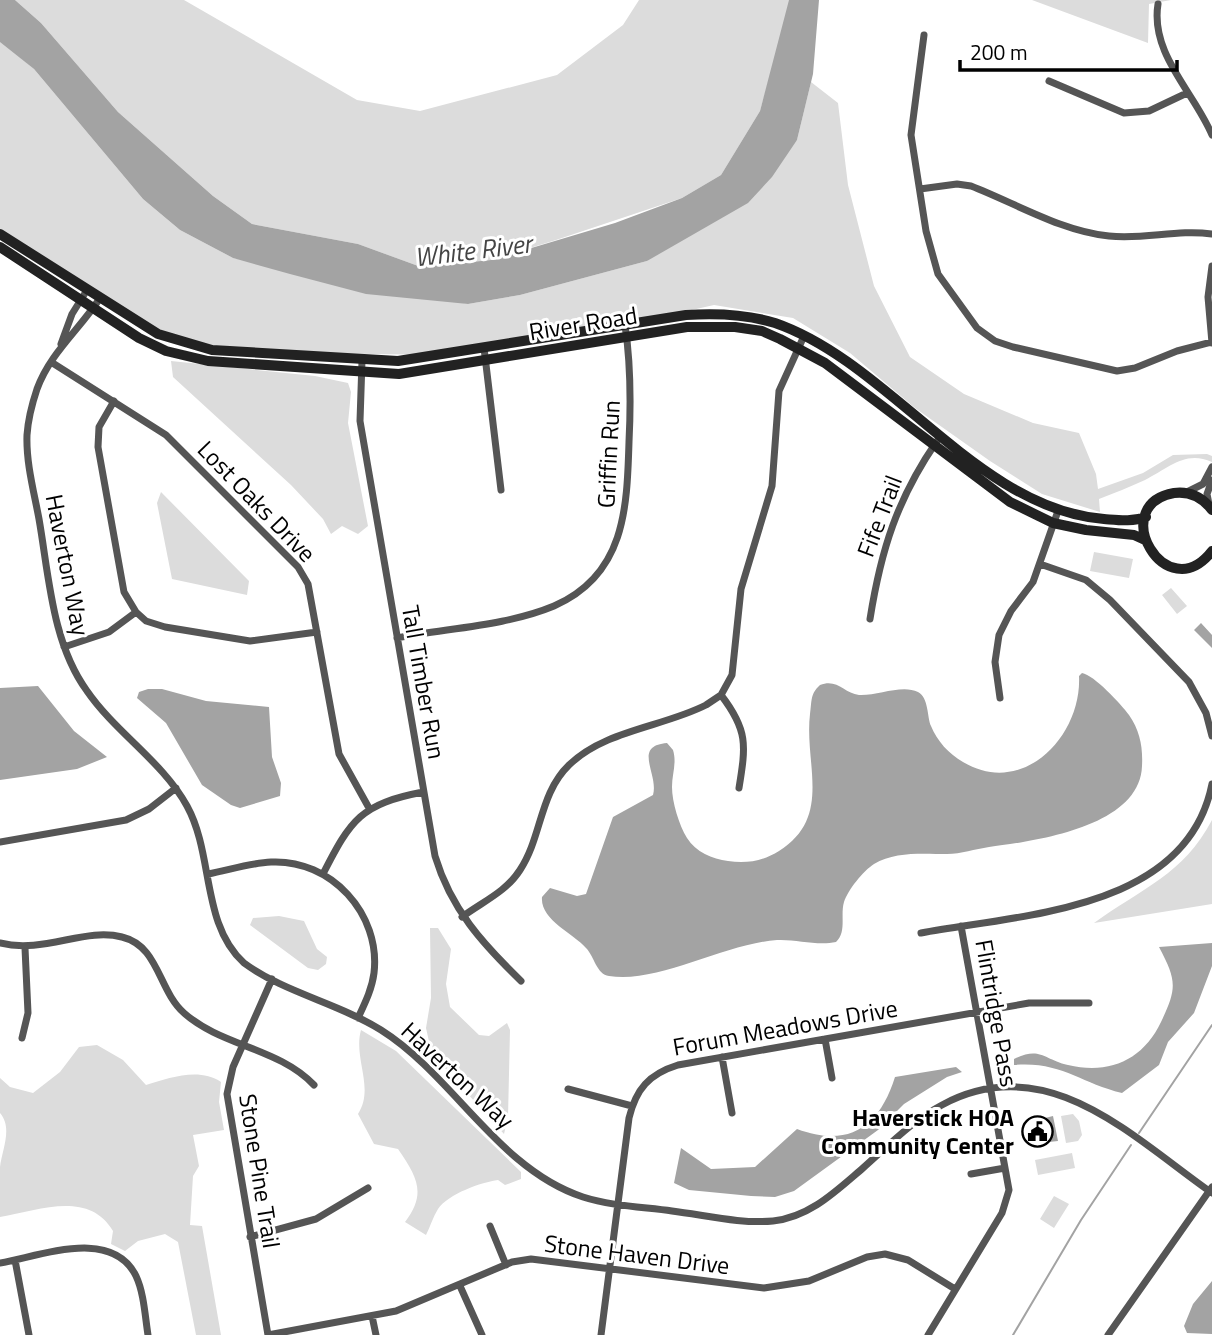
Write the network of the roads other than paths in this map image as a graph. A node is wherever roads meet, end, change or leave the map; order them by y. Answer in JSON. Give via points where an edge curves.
{"nodes":[{"id":1,"x":1158,"y":4,"type":"dead end"},
{"id":2,"x":925,"y":35,"type":"dead end"},
{"id":3,"x":1049,"y":81,"type":"dead end"},
{"id":4,"x":1187,"y":93,"type":"junction"},
{"id":5,"x":1212,"y":135,"type":"edge"},
{"id":6,"x":920,"y":190,"type":"junction"},
{"id":7,"x":0,"y":234,"type":"edge"},
{"id":8,"x":1212,"y":234,"type":"edge"},
{"id":9,"x":0,"y":247,"type":"edge"},
{"id":10,"x":1212,"y":267,"type":"edge"},
{"id":11,"x":84,"y":295,"type":"junction"},
{"id":12,"x":100,"y":298,"type":"junction"},
{"id":13,"x":93,"y":308,"type":"junction"},
{"id":14,"x":625,"y":325,"type":"junction"},
{"id":15,"x":804,"y":336,"type":"junction"},
{"id":16,"x":627,"y":338,"type":"junction"},
{"id":17,"x":1212,"y":342,"type":"edge"},
{"id":18,"x":798,"y":347,"type":"junction"},
{"id":19,"x":59,"y":348,"type":"junction"},
{"id":20,"x":484,"y":348,"type":"junction"},
{"id":21,"x":486,"y":361,"type":"junction"},
{"id":22,"x":51,"y":362,"type":"junction"},
{"id":23,"x":361,"y":367,"type":"junction"},
{"id":24,"x":114,"y":401,"type":"junction"},
{"id":25,"x":941,"y":435,"type":"junction"},
{"id":26,"x":934,"y":446,"type":"junction"},
{"id":27,"x":1212,"y":467,"type":"edge"},
{"id":28,"x":1212,"y":480,"type":"edge"},
{"id":29,"x":501,"y":490,"type":"dead end"},
{"id":30,"x":1185,"y":493,"type":"junction"},
{"id":31,"x":1211,"y":509,"type":"edge"},
{"id":32,"x":1058,"y":510,"type":"junction"},
{"id":33,"x":1146,"y":517,"type":"junction"},
{"id":34,"x":1053,"y":523,"type":"junction"},
{"id":35,"x":1145,"y":540,"type":"junction"},
{"id":36,"x":1212,"y":551,"type":"edge"},
{"id":37,"x":1040,"y":564,"type":"junction"},
{"id":38,"x":1207,"y":564,"type":"edge"},
{"id":39,"x":136,"y":612,"type":"junction"},
{"id":40,"x":870,"y":619,"type":"dead end"},
{"id":41,"x":317,"y":632,"type":"junction"},
{"id":42,"x":397,"y":638,"type":"junction"},
{"id":43,"x":64,"y":647,"type":"junction"},
{"id":44,"x":720,"y":695,"type":"junction"},
{"id":45,"x":1000,"y":698,"type":"dead end"},
{"id":46,"x":1212,"y":736,"type":"edge"},
{"id":47,"x":1212,"y":784,"type":"edge"},
{"id":48,"x":176,"y":788,"type":"junction"},
{"id":49,"x":739,"y":788,"type":"dead end"},
{"id":50,"x":424,"y":792,"type":"junction"},
{"id":51,"x":369,"y":808,"type":"junction"},
{"id":52,"x":0,"y":842,"type":"edge"},
{"id":53,"x":208,"y":874,"type":"junction"},
{"id":54,"x":323,"y":874,"type":"junction"},
{"id":55,"x":462,"y":917,"type":"junction"},
{"id":56,"x":961,"y":926,"type":"junction"},
{"id":57,"x":921,"y":933,"type":"dead end"},
{"id":58,"x":0,"y":943,"type":"edge"},
{"id":59,"x":24,"y":948,"type":"junction"},
{"id":60,"x":272,"y":979,"type":"junction"},
{"id":61,"x":521,"y":981,"type":"dead end"},
{"id":62,"x":1090,"y":1003,"type":"dead end"},
{"id":63,"x":977,"y":1012,"type":"junction"},
{"id":64,"x":358,"y":1018,"type":"junction"},
{"id":65,"x":22,"y":1038,"type":"dead end"},
{"id":66,"x":825,"y":1039,"type":"junction"},
{"id":67,"x":243,"y":1043,"type":"junction"},
{"id":68,"x":722,"y":1057,"type":"junction"},
{"id":69,"x":832,"y":1078,"type":"dead end"},
{"id":70,"x":314,"y":1084,"type":"dead end"},
{"id":71,"x":568,"y":1089,"type":"dead end"},
{"id":72,"x":991,"y":1089,"type":"junction"},
{"id":73,"x":632,"y":1107,"type":"junction"},
{"id":74,"x":732,"y":1112,"type":"dead end"},
{"id":75,"x":1005,"y":1168,"type":"junction"},
{"id":76,"x":971,"y":1174,"type":"dead end"},
{"id":77,"x":368,"y":1188,"type":"dead end"},
{"id":78,"x":1211,"y":1190,"type":"edge"},
{"id":79,"x":618,"y":1204,"type":"junction"},
{"id":80,"x":490,"y":1226,"type":"dead end"},
{"id":81,"x":250,"y":1237,"type":"junction"},
{"id":82,"x":15,"y":1260,"type":"junction"},
{"id":83,"x":0,"y":1263,"type":"edge"},
{"id":84,"x":506,"y":1265,"type":"junction"},
{"id":85,"x":609,"y":1269,"type":"junction"},
{"id":86,"x":460,"y":1286,"type":"junction"},
{"id":87,"x":955,"y":1289,"type":"junction"},
{"id":88,"x":372,"y":1316,"type":"junction"},
{"id":89,"x":29,"y":1335,"type":"edge"},
{"id":90,"x":148,"y":1335,"type":"edge"},
{"id":91,"x":268,"y":1335,"type":"edge"},
{"id":92,"x":376,"y":1335,"type":"edge"},
{"id":93,"x":481,"y":1335,"type":"edge"},
{"id":94,"x":601,"y":1335,"type":"edge"},
{"id":95,"x":928,"y":1335,"type":"edge"},
{"id":96,"x":1108,"y":1335,"type":"edge"}],
"edges":[{"from":1,"to":4,"type":"street","via":[[1157,18],[1168,58]]},
{"from":2,"to":6,"type":"street","via":[[911,135]]},
{"from":3,"to":4,"type":"street","via":[[1124,113],[1150,111]]},
{"from":4,"to":5,"type":"street"},
{"from":6,"to":8,"type":"street","via":[[971,186],[1070,227],[1106,236],[1189,230]]},
{"from":6,"to":17,"type":"street","via":[[938,274],[976,328],[995,341],[1117,371]]},
{"from":7,"to":11,"type":"main road","name":"River Road"},
{"from":9,"to":11,"type":"main road","name":"River Road"},
{"from":10,"to":17,"type":"street","via":[[1208,297]]},
{"from":11,"to":12,"type":"main road","name":"River Road"},
{"from":11,"to":13,"type":"main road","name":"River Road"},
{"from":11,"to":19,"type":"street","name":"Haverton Way"},
{"from":12,"to":13,"type":"street","name":"Haverton Way"},
{"from":12,"to":23,"type":"main road","name":"River Road","via":[[183,344]]},
{"from":13,"to":19,"type":"street","name":"Haverton Way"},
{"from":13,"to":23,"type":"main road","name":"River Road","via":[[153,345],[194,359]]},
{"from":14,"to":15,"type":"main road","name":"River Road","via":[[714,313],[754,318]]},
{"from":14,"to":16,"type":"street","name":"Griffin Run"},
{"from":14,"to":20,"type":"main road","name":"River Road"},
{"from":15,"to":18,"type":"street"},
{"from":15,"to":25,"type":"main road","name":"River Road","via":[[835,354]]},
{"from":16,"to":18,"type":"main road","name":"River Road","via":[[687,327],[725,326],[762,331]]},
{"from":16,"to":21,"type":"main road","name":"River Road"},
{"from":16,"to":42,"type":"street","name":"Griffin Run","via":[[631,372],[628,500],[621,532],[602,568],[576,593],[546,609]]},
{"from":18,"to":26,"type":"main road","name":"River Road"},
{"from":18,"to":44,"type":"street","via":[[779,391],[772,486],[741,589],[735,664]]},
{"from":19,"to":22,"type":"street","name":"Haverton Way"},
{"from":20,"to":21,"type":"street"},
{"from":20,"to":23,"type":"main road","name":"River Road"},
{"from":21,"to":23,"type":"main road","name":"River Road","via":[[413,373]]},
{"from":21,"to":29,"type":"street"},
{"from":22,"to":24,"type":"street","name":"Lost Oaks Drive"},
{"from":22,"to":43,"type":"street","name":"Haverton Way","via":[[33,404],[27,445]]},
{"from":23,"to":42,"type":"street","name":"Tall Timber Run","via":[[360,421]]},
{"from":24,"to":39,"type":"street","via":[[100,427],[98,447],[124,592]]},
{"from":24,"to":41,"type":"street","name":"Lost Oaks Drive","via":[[166,435],[290,556],[308,584]]},
{"from":25,"to":26,"type":"street","name":"Fife Trail"},
{"from":25,"to":32,"type":"main road","name":"River Road","via":[[1021,494]]},
{"from":26,"to":34,"type":"main road","name":"River Road","via":[[1010,502]]},
{"from":26,"to":40,"type":"street","name":"Fife Trail","via":[[885,542]]},
{"from":27,"to":30,"type":"street","via":[[1203,484]]},
{"from":28,"to":31,"type":"street","via":[[1207,494]]},
{"from":30,"to":31,"type":"main road"},
{"from":30,"to":33,"type":"main road","via":[[1158,500]]},
{"from":32,"to":33,"type":"main road","name":"River Road","via":[[1105,519]]},
{"from":32,"to":34,"type":"street"},
{"from":33,"to":35,"type":"main road"},
{"from":34,"to":35,"type":"main road","name":"River Road"},
{"from":34,"to":37,"type":"street"},
{"from":35,"to":38,"type":"main road","via":[[1151,553],[1168,566]]},
{"from":36,"to":38,"type":"main road"},
{"from":37,"to":45,"type":"street","via":[[999,635],[995,662]]},
{"from":37,"to":46,"type":"street","via":[[1086,580],[1110,600],[1189,682]]},
{"from":39,"to":41,"type":"street","via":[[156,625],[235,640],[262,641]]},
{"from":39,"to":43,"type":"street","via":[[109,632]]},
{"from":41,"to":51,"type":"street","name":"Lost Oaks Drive","via":[[340,754]]},
{"from":42,"to":50,"type":"street","name":"Tall Timber Run"},
{"from":43,"to":48,"type":"street","name":"Haverton Way","via":[[95,703]]},
{"from":44,"to":49,"type":"street","via":[[742,729]]},
{"from":44,"to":55,"type":"street","via":[[695,711],[595,747],[570,764],[547,796],[520,870],[507,886]]},
{"from":47,"to":56,"type":"street","via":[[1199,822],[1184,845],[1139,880],[1093,901]]},
{"from":48,"to":52,"type":"street","via":[[149,810],[126,820]]},
{"from":48,"to":53,"type":"street","name":"Haverton Way","via":[[197,828]]},
{"from":50,"to":51,"type":"street","via":[[387,799]]},
{"from":50,"to":55,"type":"street","name":"Tall Timber Run","via":[[439,872]]},
{"from":51,"to":54,"type":"street","via":[[341,838]]},
{"from":53,"to":54,"type":"street","via":[[272,862]]},
{"from":53,"to":60,"type":"street","name":"Haverton Way","via":[[226,941],[244,963]]},
{"from":54,"to":64,"type":"street","via":[[355,902],[373,941],[372,983]]},
{"from":55,"to":61,"type":"street","name":"Tall Timber Run"},
{"from":56,"to":57,"type":"street"},
{"from":56,"to":63,"type":"street","name":"Flintridge Pass"},
{"from":58,"to":59,"type":"street"},
{"from":59,"to":65,"type":"street","via":[[28,1013]]},
{"from":59,"to":67,"type":"street","via":[[107,935],[133,941],[149,956],[185,1014]]},
{"from":60,"to":64,"type":"street","name":"Haverton Way"},
{"from":60,"to":67,"type":"street","name":"Stone Pine Trail"},
{"from":62,"to":63,"type":"street","name":"Forum Meadows Drive","via":[[1036,1002]]},
{"from":63,"to":66,"type":"street","name":"Forum Meadows Drive"},
{"from":63,"to":72,"type":"street","name":"Flintridge Pass"},
{"from":64,"to":79,"type":"street","name":"Haverton Way","via":[[400,1044],[536,1173],[583,1197]]},
{"from":66,"to":68,"type":"street","name":"Forum Meadows Drive"},
{"from":66,"to":69,"type":"street"},
{"from":67,"to":70,"type":"street","via":[[294,1067]]},
{"from":67,"to":81,"type":"street","name":"Stone Pine Trail","via":[[230,1075],[227,1100]]},
{"from":68,"to":73,"type":"street","name":"Forum Meadows Drive","via":[[656,1073],[643,1085]]},
{"from":68,"to":74,"type":"street"},
{"from":71,"to":73,"type":"street"},
{"from":72,"to":75,"type":"street","name":"Flintridge Pass"},
{"from":72,"to":78,"type":"street","name":"Haverton Way","via":[[1033,1087],[1078,1101]]},
{"from":72,"to":79,"type":"street","name":"Haverton Way","via":[[939,1107],[828,1198],[791,1218],[754,1221]]},
{"from":73,"to":79,"type":"street","name":"Forum Meadows Drive"},
{"from":75,"to":76,"type":"street"},
{"from":75,"to":87,"type":"street","name":"Flintridge Pass","via":[[1006,1205]]},
{"from":77,"to":81,"type":"street","via":[[316,1219]]},
{"from":78,"to":96,"type":"street"},
{"from":79,"to":85,"type":"street","name":"Forum Meadows Drive"},
{"from":80,"to":84,"type":"street"},
{"from":81,"to":91,"type":"street","name":"Stone Pine Trail"},
{"from":82,"to":83,"type":"street"},
{"from":82,"to":89,"type":"street"},
{"from":82,"to":90,"type":"street","via":[[95,1248],[117,1256],[139,1286]]},
{"from":84,"to":85,"type":"street","name":"Stone Haven Drive","via":[[531,1259]]},
{"from":84,"to":86,"type":"street","name":"Stone Haven Drive"},
{"from":85,"to":87,"type":"street","name":"Stone Haven Drive","via":[[770,1288],[809,1281],[885,1254],[908,1260]]},
{"from":85,"to":94,"type":"street","name":"Forum Meadows Drive"},
{"from":86,"to":88,"type":"street","name":"Stone Haven Drive"},
{"from":86,"to":93,"type":"street"},
{"from":87,"to":95,"type":"street","name":"Flintridge Pass"},
{"from":88,"to":91,"type":"street","name":"Stone Haven Drive"},
{"from":88,"to":92,"type":"street"}]}
